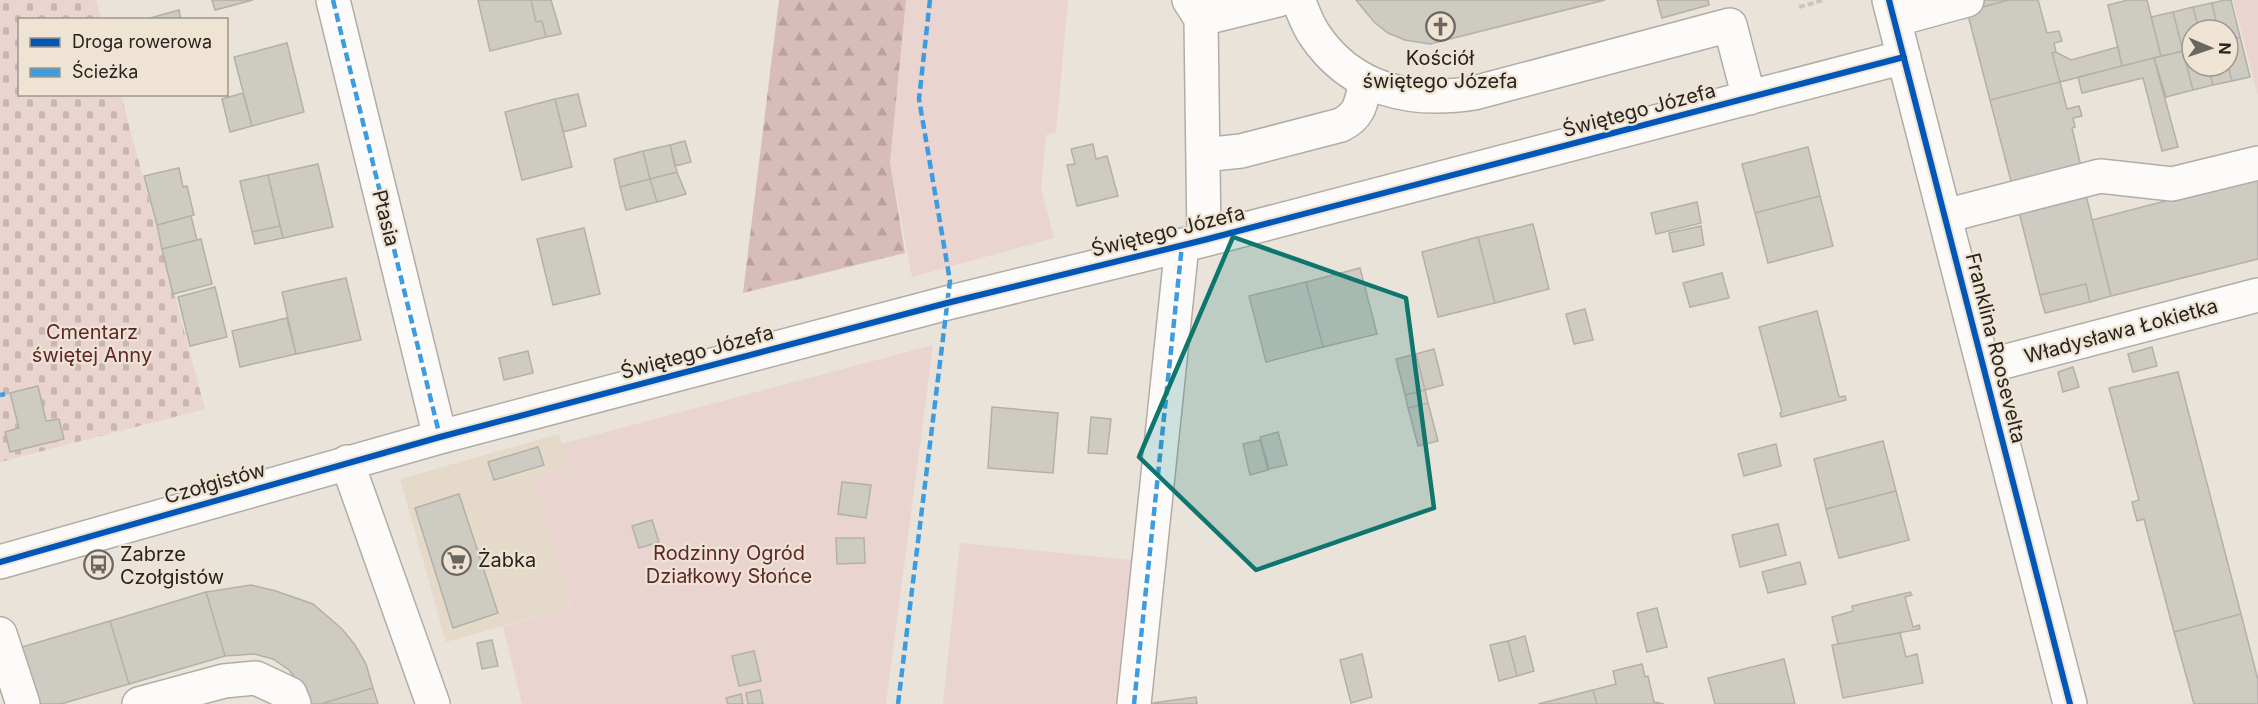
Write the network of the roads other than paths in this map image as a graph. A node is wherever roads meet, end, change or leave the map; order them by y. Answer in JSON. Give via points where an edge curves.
{"nodes":[{"id":1,"x":333,"y":0,"type":"edge"},
{"id":2,"x":1278,"y":0,"type":"edge"},
{"id":3,"x":1298,"y":0,"type":"edge"},
{"id":4,"x":1967,"y":0,"type":"edge"},
{"id":5,"x":1195,"y":10,"type":"edge"},
{"id":6,"x":1892,"y":10,"type":"edge"},
{"id":7,"x":1904,"y":57,"type":"junction"},
{"id":8,"x":1366,"y":81,"type":"junction"},
{"id":9,"x":1749,"y":98,"type":"junction"},
{"id":10,"x":1203,"y":155,"type":"junction"},
{"id":11,"x":2258,"y":163,"type":"edge"},
{"id":12,"x":1945,"y":216,"type":"junction"},
{"id":13,"x":1193,"y":243,"type":"junction"},
{"id":14,"x":2258,"y":295,"type":"edge"},
{"id":15,"x":1984,"y":367,"type":"junction"},
{"id":16,"x":440,"y":437,"type":"junction"},
{"id":17,"x":347,"y":462,"type":"junction"},
{"id":18,"x":0,"y":562,"type":"edge"},
{"id":19,"x":0,"y":634,"type":"edge"},
{"id":20,"x":23,"y":704,"type":"edge"},
{"id":21,"x":139,"y":704,"type":"edge"},
{"id":22,"x":294,"y":704,"type":"edge"},
{"id":23,"x":434,"y":704,"type":"edge"},
{"id":24,"x":1134,"y":704,"type":"edge"},
{"id":25,"x":2070,"y":704,"type":"edge"}],
"edges":[{"from":1,"to":16,"type":"street","name":"Ptasia"},
{"from":2,"to":5,"type":"street"},
{"from":3,"to":8,"type":"street","via":[[1313,34],[1339,63]]},
{"from":4,"to":6,"type":"street"},
{"from":5,"to":10,"type":"street"},
{"from":6,"to":7,"type":"street","name":"Franklina Roosevelta"},
{"from":7,"to":9,"type":"street","name":"Świętego Józefa"},
{"from":7,"to":12,"type":"street","name":"Franklina Roosevelta"},
{"from":8,"to":9,"type":"street","via":[[1393,92],[1446,98],[1730,25]]},
{"from":8,"to":10,"type":"street","via":[[1353,119],[1341,125],[1242,151]]},
{"from":9,"to":13,"type":"street","name":"Świętego Józefa"},
{"from":10,"to":13,"type":"street"},
{"from":11,"to":12,"type":"street","via":[[2172,184],[2100,176]]},
{"from":12,"to":15,"type":"street","name":"Franklina Roosevelta"},
{"from":13,"to":16,"type":"street","name":"Świętego Józefa","via":[[947,303]]},
{"from":13,"to":24,"type":"street"},
{"from":14,"to":15,"type":"street","name":"Władysława Łokietka"},
{"from":15,"to":25,"type":"street","name":"Franklina Roosevelta"},
{"from":16,"to":17,"type":"street","name":"Czołgistów"},
{"from":17,"to":18,"type":"street","name":"Czołgistów"},
{"from":17,"to":23,"type":"street"},
{"from":19,"to":20,"type":"street"},
{"from":21,"to":22,"type":"street","via":[[224,681],[256,678],[290,694]]}]}
